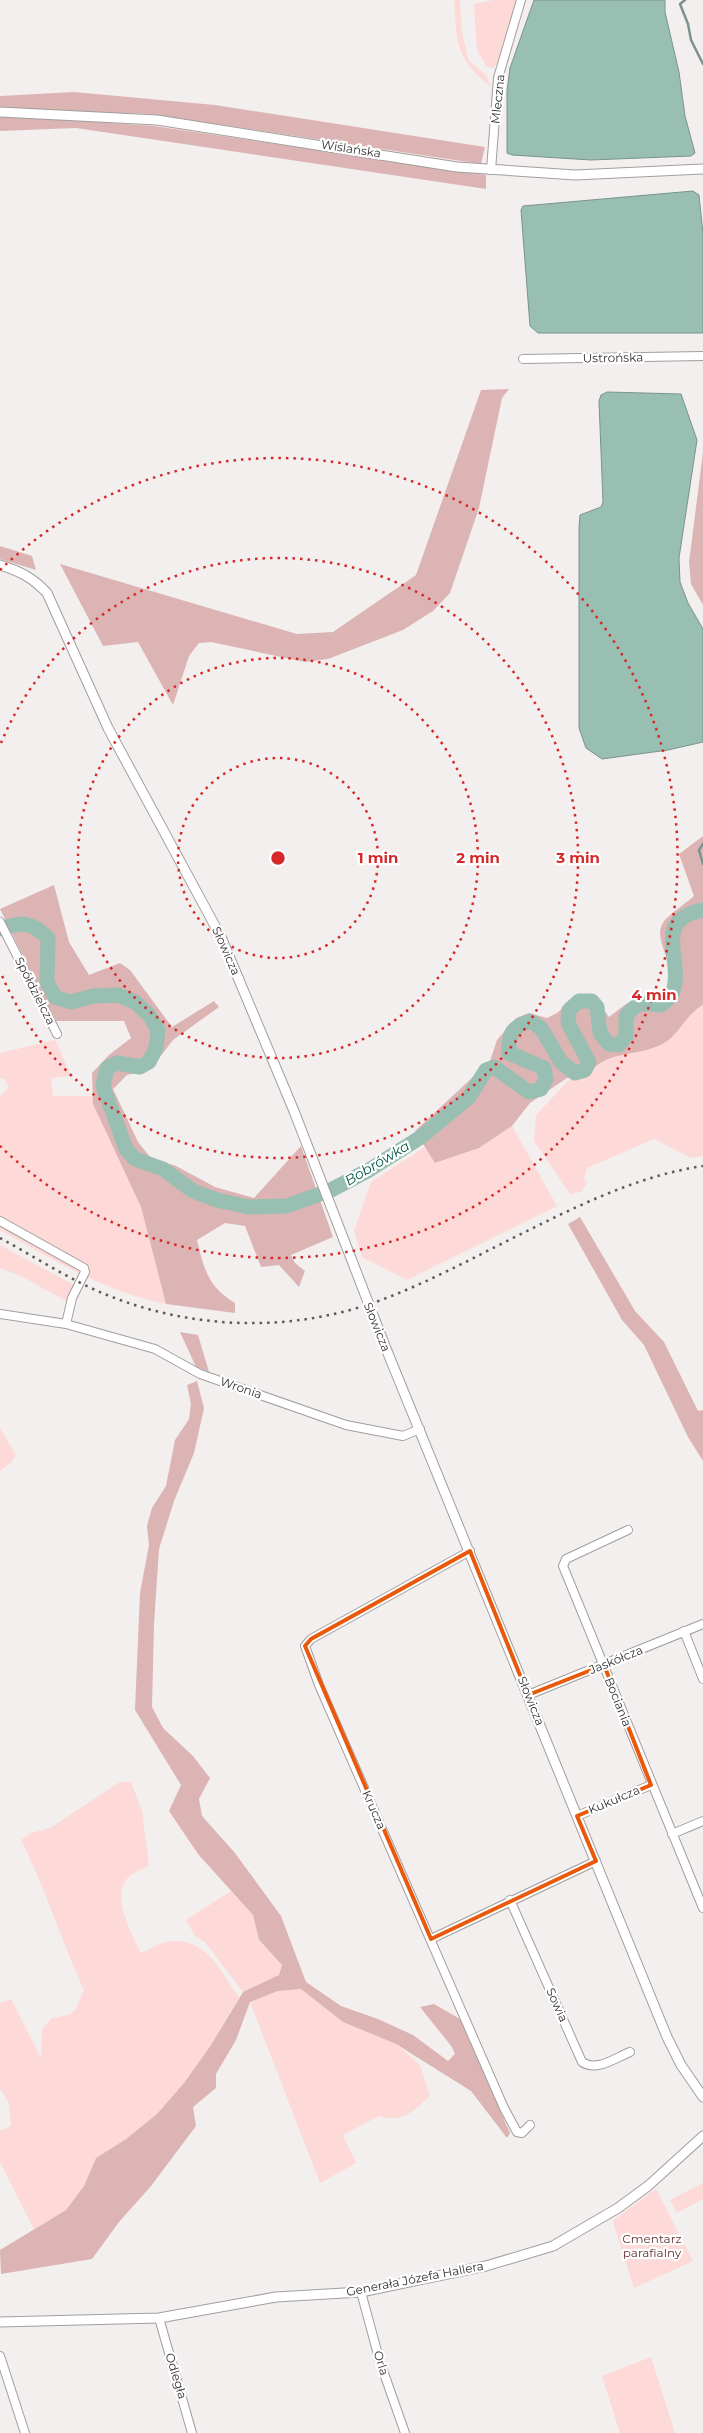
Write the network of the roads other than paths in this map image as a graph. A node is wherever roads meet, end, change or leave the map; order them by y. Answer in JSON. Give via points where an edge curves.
{"nodes":[{"id":1,"x":522,"y":0,"type":"edge"},
{"id":2,"x":0,"y":112,"type":"edge"},
{"id":3,"x":703,"y":169,"type":"edge"},
{"id":4,"x":491,"y":170,"type":"junction"},
{"id":5,"x":703,"y":356,"type":"edge"},
{"id":6,"x":523,"y":359,"type":"dead end"},
{"id":7,"x":0,"y":565,"type":"edge"},
{"id":8,"x":0,"y":922,"type":"edge"},
{"id":9,"x":57,"y":1034,"type":"dead end"},
{"id":10,"x":0,"y":1221,"type":"edge"},
{"id":11,"x":0,"y":1314,"type":"edge"},
{"id":12,"x":66,"y":1324,"type":"junction"},
{"id":13,"x":420,"y":1430,"type":"junction"},
{"id":14,"x":628,"y":1530,"type":"dead end"},
{"id":15,"x":470,"y":1552,"type":"junction"},
{"id":16,"x":703,"y":1624,"type":"edge"},
{"id":17,"x":684,"y":1632,"type":"junction"},
{"id":18,"x":604,"y":1665,"type":"junction"},
{"id":19,"x":703,"y":1679,"type":"edge"},
{"id":20,"x":528,"y":1695,"type":"junction"},
{"id":21,"x":651,"y":1785,"type":"junction"},
{"id":22,"x":577,"y":1816,"type":"junction"},
{"id":23,"x":703,"y":1821,"type":"edge"},
{"id":24,"x":672,"y":1834,"type":"junction"},
{"id":25,"x":596,"y":1861,"type":"junction"},
{"id":26,"x":510,"y":1900,"type":"junction"},
{"id":27,"x":703,"y":1908,"type":"edge"},
{"id":28,"x":431,"y":1939,"type":"junction"},
{"id":29,"x":630,"y":2052,"type":"dead end"},
{"id":30,"x":703,"y":2096,"type":"edge"},
{"id":31,"x":530,"y":2125,"type":"dead end"},
{"id":32,"x":703,"y":2136,"type":"edge"},
{"id":33,"x":361,"y":2292,"type":"junction"},
{"id":34,"x":159,"y":2318,"type":"junction"},
{"id":35,"x":0,"y":2322,"type":"edge"},
{"id":36,"x":0,"y":2356,"type":"edge"},
{"id":37,"x":25,"y":2433,"type":"edge"},
{"id":38,"x":192,"y":2433,"type":"edge"},
{"id":39,"x":405,"y":2433,"type":"edge"}],
"edges":[{"from":1,"to":4,"type":"street","name":"Mleczna","via":[[498,78]]},
{"from":2,"to":4,"type":"street","name":"Wiślańska","via":[[157,120]]},
{"from":3,"to":4,"type":"street","name":"Wiślańska","via":[[575,175]]},
{"from":5,"to":6,"type":"street","name":"Ustrońska"},
{"from":7,"to":13,"type":"street","name":"Słowicza","via":[[23,573],[47,593],[108,728],[220,937]]},
{"from":8,"to":9,"type":"street","name":"Spółdzielcza"},
{"from":10,"to":12,"type":"street","via":[[84,1268]]},
{"from":11,"to":12,"type":"street","name":"Wronia"},
{"from":12,"to":13,"type":"street","name":"Wronia","via":[[155,1349],[200,1374],[346,1426],[403,1436]]},
{"from":13,"to":15,"type":"street","name":"Słowicza"},
{"from":14,"to":18,"type":"street","name":"Bociania","via":[[566,1559],[563,1566]]},
{"from":15,"to":20,"type":"street","name":"Słowicza"},
{"from":15,"to":28,"type":"street","name":"Krucza","via":[[370,1605],[311,1639],[305,1646]]},
{"from":16,"to":17,"type":"street","name":"Jaskółcza"},
{"from":17,"to":18,"type":"street","name":"Jaskółcza"},
{"from":17,"to":19,"type":"street"},
{"from":18,"to":20,"type":"street","name":"Jaskółcza"},
{"from":18,"to":21,"type":"street","name":"Bociania"},
{"from":20,"to":22,"type":"street","name":"Słowicza"},
{"from":21,"to":22,"type":"street","name":"Kukułcza"},
{"from":21,"to":24,"type":"street","name":"Bociania"},
{"from":22,"to":25,"type":"street","name":"Słowicza"},
{"from":23,"to":24,"type":"street"},
{"from":24,"to":27,"type":"street","name":"Bociania"},
{"from":25,"to":26,"type":"street"},
{"from":25,"to":30,"type":"street","name":"Słowicza","via":[[674,2053]]},
{"from":26,"to":28,"type":"street"},
{"from":26,"to":29,"type":"street","name":"Sowia","via":[[582,2062],[596,2067]]},
{"from":28,"to":31,"type":"street","name":"Krucza","via":[[504,2108],[517,2132],[522,2133]]},
{"from":32,"to":33,"type":"street","name":"Generała Józefa Hallera","via":[[628,2201],[553,2246],[486,2266]]},
{"from":33,"to":34,"type":"street","name":"Generała Józefa Hallera","via":[[276,2297]]},
{"from":33,"to":39,"type":"street","name":"Orla","via":[[380,2362]]},
{"from":34,"to":35,"type":"street","name":"Generała Józefa Hallera"},
{"from":34,"to":38,"type":"street","name":"Odległa"},
{"from":36,"to":37,"type":"street"}]}
